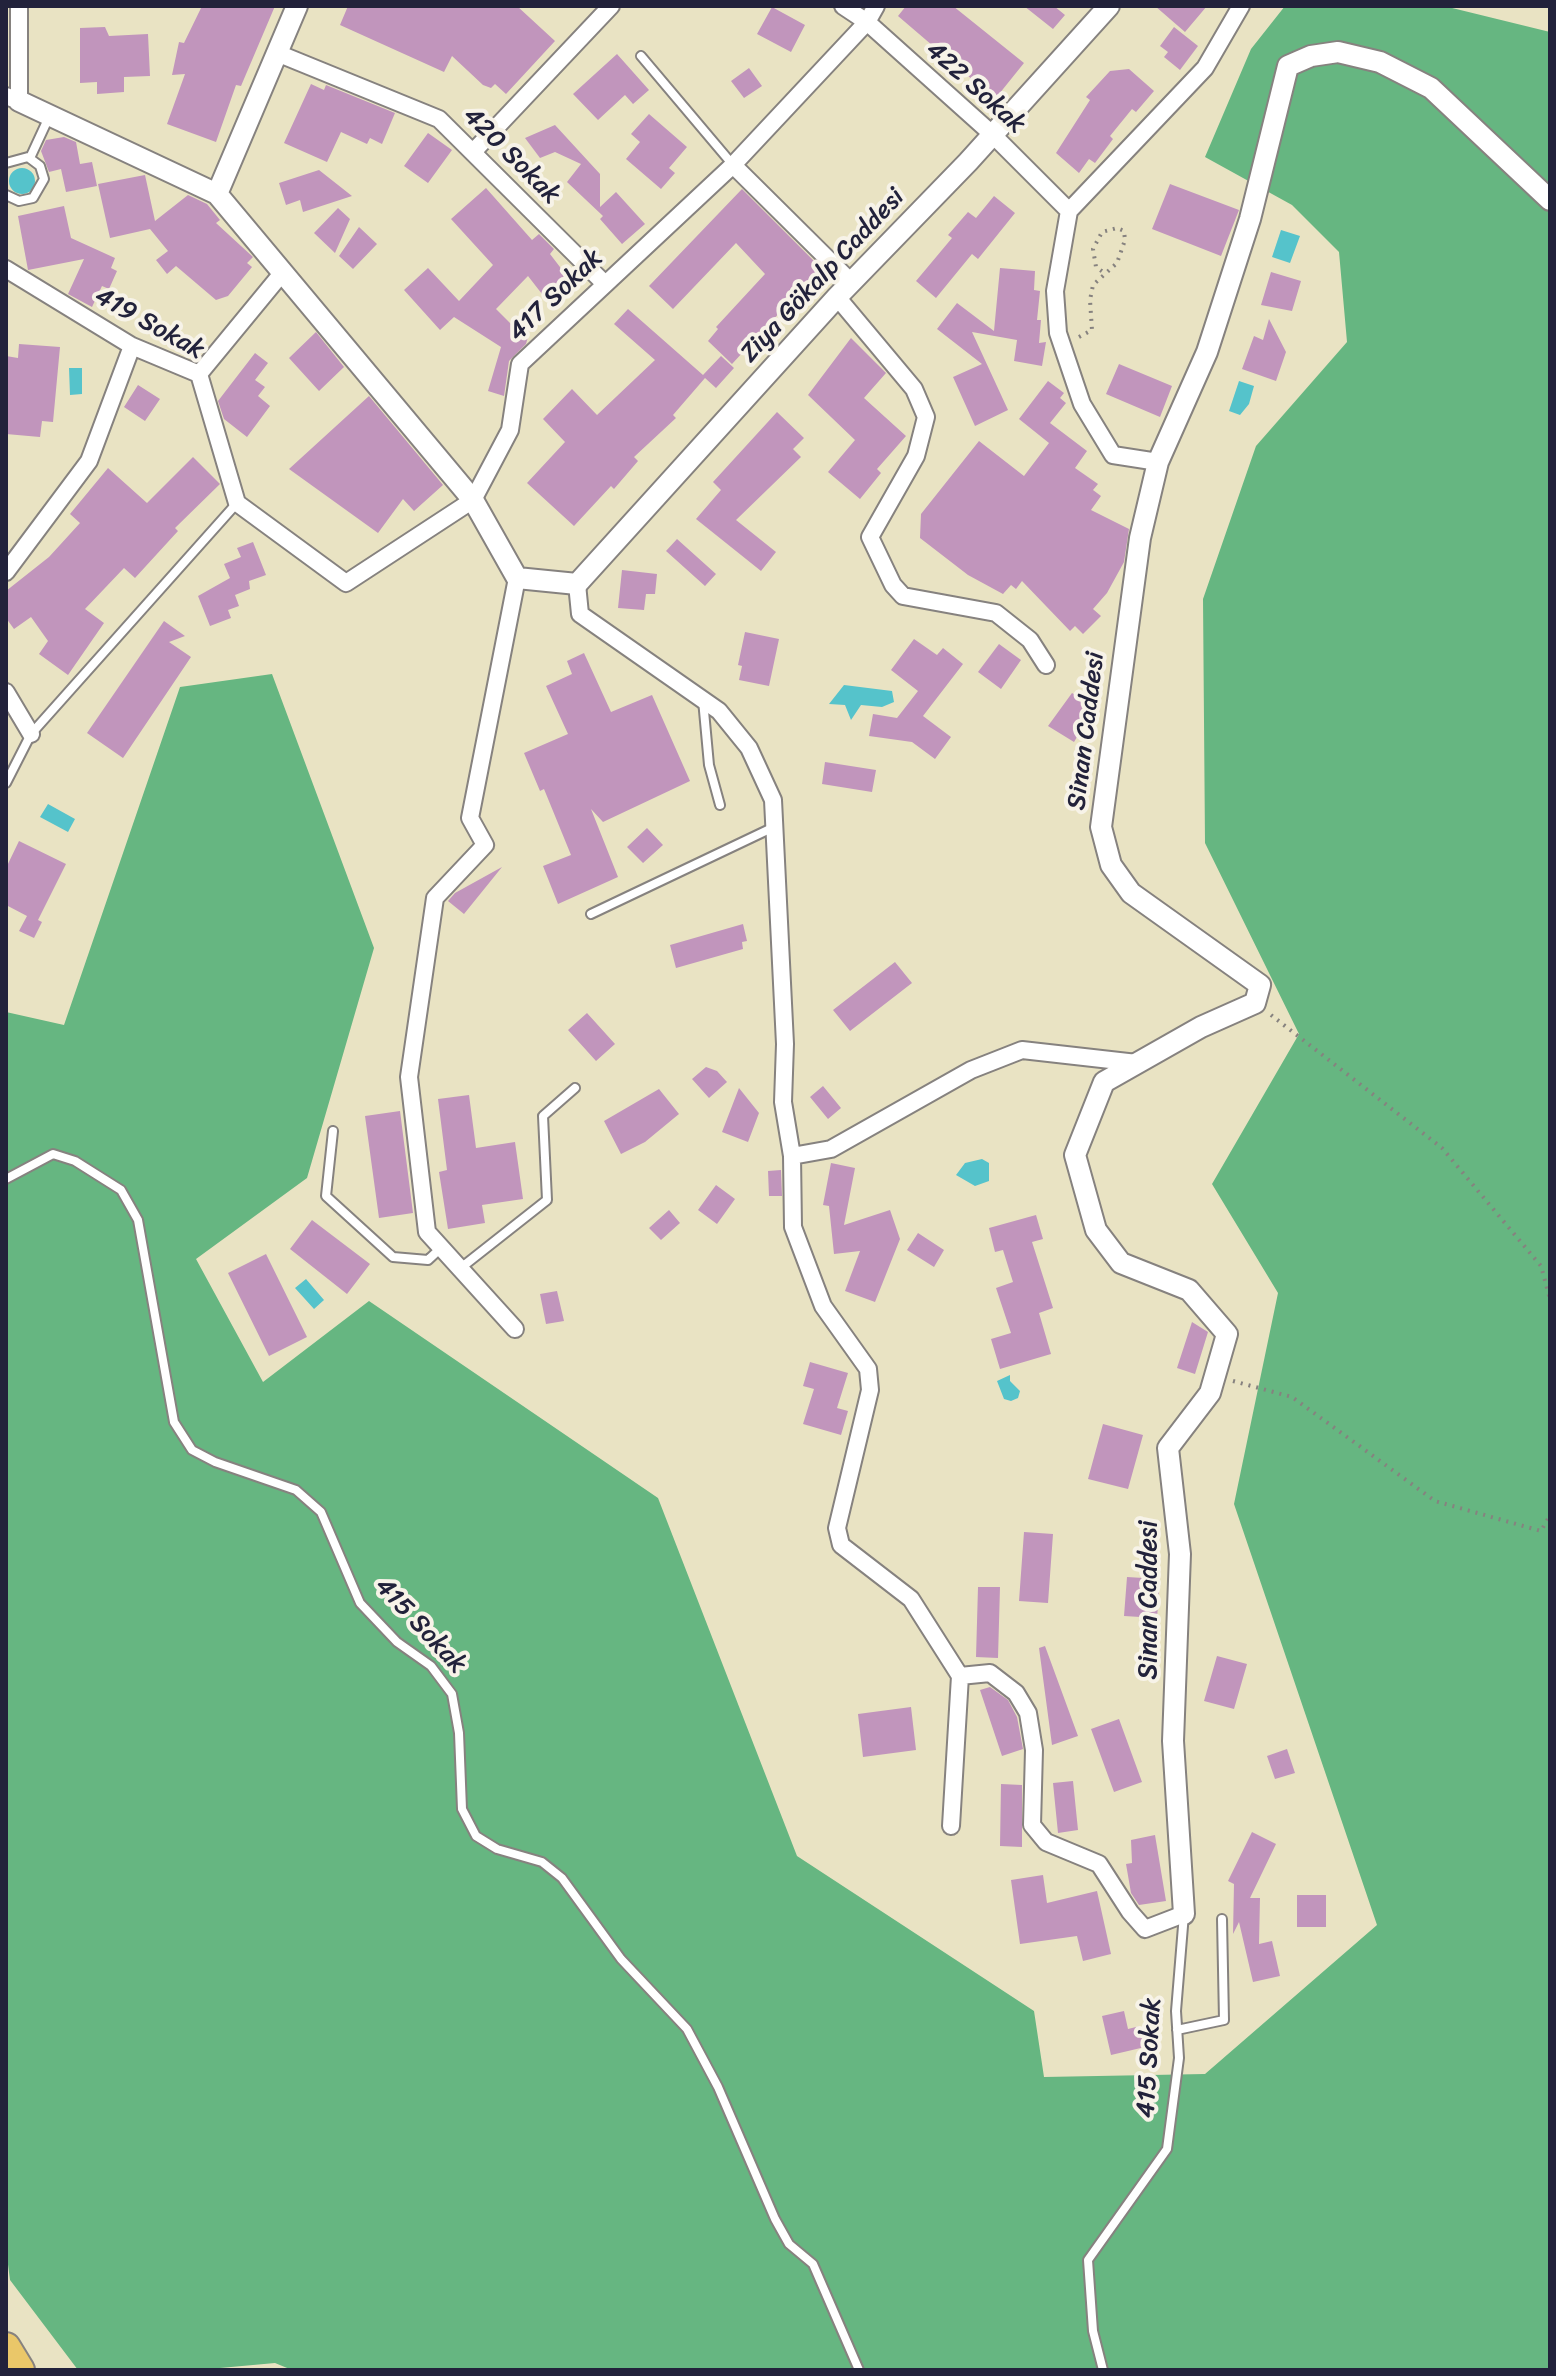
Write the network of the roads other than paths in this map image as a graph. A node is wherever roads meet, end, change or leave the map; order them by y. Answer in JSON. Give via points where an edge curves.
{"nodes":[{"id":1,"x":19,"y":6,"type":"edge"},
{"id":2,"x":297,"y":6,"type":"edge"},
{"id":3,"x":611,"y":6,"type":"edge"},
{"id":4,"x":843,"y":6,"type":"edge"},
{"id":5,"x":876,"y":6,"type":"edge"},
{"id":6,"x":1109,"y":6,"type":"edge"},
{"id":7,"x":1241,"y":6,"type":"edge"},
{"id":8,"x":867,"y":22,"type":"junction"},
{"id":9,"x":277,"y":53,"type":"junction"},
{"id":10,"x":641,"y":56,"type":"dead end"},
{"id":11,"x":13,"y":99,"type":"edge"},
{"id":12,"x":50,"y":116,"type":"junction"},
{"id":13,"x":992,"y":134,"type":"junction"},
{"id":14,"x":473,"y":152,"type":"junction"},
{"id":15,"x":30,"y":158,"type":"junction"},
{"id":16,"x":6,"y":163,"type":"edge"},
{"id":17,"x":733,"y":165,"type":"junction"},
{"id":18,"x":217,"y":194,"type":"junction"},
{"id":19,"x":6,"y":195,"type":"edge"},
{"id":20,"x":1550,"y":200,"type":"edge"},
{"id":21,"x":1069,"y":211,"type":"junction"},
{"id":22,"x":6,"y":269,"type":"edge"},
{"id":23,"x":283,"y":272,"type":"junction"},
{"id":24,"x":604,"y":283,"type":"junction"},
{"id":25,"x":844,"y":290,"type":"junction"},
{"id":26,"x":132,"y":346,"type":"junction"},
{"id":27,"x":199,"y":374,"type":"junction"},
{"id":28,"x":1158,"y":462,"type":"junction"},
{"id":29,"x":473,"y":500,"type":"junction"},
{"id":30,"x":237,"y":503,"type":"junction"},
{"id":31,"x":6,"y":572,"type":"edge"},
{"id":32,"x":517,"y":578,"type":"junction"},
{"id":33,"x":577,"y":584,"type":"junction"},
{"id":34,"x":1046,"y":665,"type":"dead end"},
{"id":35,"x":6,"y":692,"type":"edge"},
{"id":36,"x":703,"y":699,"type":"junction"},
{"id":37,"x":31,"y":734,"type":"junction"},
{"id":38,"x":6,"y":783,"type":"edge"},
{"id":39,"x":720,"y":805,"type":"dead end"},
{"id":40,"x":774,"y":826,"type":"junction"},
{"id":41,"x":591,"y":914,"type":"dead end"},
{"id":42,"x":1137,"y":1063,"type":"junction"},
{"id":43,"x":575,"y":1088,"type":"dead end"},
{"id":44,"x":333,"y":1131,"type":"dead end"},
{"id":45,"x":792,"y":1156,"type":"junction"},
{"id":46,"x":6,"y":1179,"type":"edge"},
{"id":47,"x":442,"y":1247,"type":"junction"},
{"id":48,"x":462,"y":1267,"type":"junction"},
{"id":49,"x":515,"y":1329,"type":"dead end"},
{"id":50,"x":960,"y":1676,"type":"junction"},
{"id":51,"x":951,"y":1826,"type":"dead end"},
{"id":52,"x":1184,"y":1914,"type":"junction"},
{"id":53,"x":1222,"y":1919,"type":"dead end"},
{"id":54,"x":1177,"y":2030,"type":"junction"},
{"id":55,"x":6,"y":2347,"type":"edge"},
{"id":56,"x":20,"y":2370,"type":"edge"},
{"id":57,"x":859,"y":2370,"type":"edge"},
{"id":58,"x":1103,"y":2370,"type":"edge"}],
"edges":[{"from":1,"to":11,"type":"street"},
{"from":2,"to":9,"type":"street"},
{"from":3,"to":14,"type":"street"},
{"from":4,"to":8,"type":"street","name":"422 Sokak"},
{"from":5,"to":8,"type":"street","name":"417 Sokak"},
{"from":6,"to":13,"type":"street","name":"Ziya Gökalp Caddesi"},
{"from":7,"to":21,"type":"street","via":[[1205,68]]},
{"from":8,"to":13,"type":"street","name":"422 Sokak"},
{"from":8,"to":17,"type":"street","name":"417 Sokak"},
{"from":9,"to":14,"type":"street","name":"420 Sokak","via":[[439,119]]},
{"from":9,"to":18,"type":"street"},
{"from":10,"to":17,"type":"lane"},
{"from":11,"to":12,"type":"street"},
{"from":12,"to":15,"type":"lane"},
{"from":12,"to":18,"type":"street"},
{"from":13,"to":21,"type":"street","name":"422 Sokak"},
{"from":13,"to":25,"type":"street","name":"Ziya Gökalp Caddesi"},
{"from":14,"to":24,"type":"street","name":"420 Sokak"},
{"from":15,"to":16,"type":"lane"},
{"from":15,"to":19,"type":"lane","via":[[43,172],[39,193],[19,201]]},
{"from":17,"to":24,"type":"street","name":"417 Sokak"},
{"from":17,"to":25,"type":"street"},
{"from":18,"to":23,"type":"street"},
{"from":20,"to":28,"type":"street","name":"Sinan Caddesi","via":[[1431,88],[1380,62],[1338,52],[1288,66],[1250,219],[1207,352]]},
{"from":21,"to":28,"type":"street","via":[[1055,291],[1062,345],[1082,404],[1113,455]]},
{"from":22,"to":26,"type":"street","name":"419 Sokak"},
{"from":23,"to":27,"type":"street"},
{"from":23,"to":29,"type":"street"},
{"from":24,"to":29,"type":"street","name":"417 Sokak","via":[[520,364],[510,430]]},
{"from":25,"to":33,"type":"street","name":"Ziya Gökalp Caddesi"},
{"from":25,"to":34,"type":"street","via":[[914,389],[926,417],[916,456],[870,537],[893,585],[903,596],[996,613],[1030,640]]},
{"from":26,"to":27,"type":"street","name":"419 Sokak"},
{"from":26,"to":31,"type":"street","via":[[89,461]]},
{"from":27,"to":30,"type":"street","name":"419 Sokak"},
{"from":28,"to":42,"type":"street","name":"Sinan Caddesi","via":[[1140,538],[1101,827],[1111,865],[1131,893],[1260,985],[1255,1003]]},
{"from":29,"to":30,"type":"street","via":[[346,583]]},
{"from":29,"to":32,"type":"street"},
{"from":30,"to":37,"type":"lane"},
{"from":32,"to":33,"type":"street"},
{"from":32,"to":47,"type":"street","via":[[470,818],[485,845],[435,898],[409,1077],[427,1232]]},
{"from":33,"to":36,"type":"street","via":[[580,614]]},
{"from":35,"to":37,"type":"street"},
{"from":36,"to":39,"type":"lane","via":[[709,765]]},
{"from":36,"to":40,"type":"street","via":[[749,748],[773,800]]},
{"from":37,"to":38,"type":"lane"},
{"from":40,"to":41,"type":"lane"},
{"from":40,"to":45,"type":"street","via":[[783,1102]]},
{"from":42,"to":45,"type":"street","via":[[1022,1050],[971,1070],[831,1149]]},
{"from":42,"to":52,"type":"street","name":"Sinan Caddesi","via":[[1104,1082],[1075,1155],[1096,1230],[1121,1263],[1189,1290],[1227,1334],[1210,1393],[1168,1448],[1180,1554],[1173,1741]]},
{"from":43,"to":48,"type":"lane","via":[[543,1116],[547,1200]]},
{"from":44,"to":47,"type":"lane","via":[[326,1196],[393,1257],[428,1260]]},
{"from":45,"to":50,"type":"street","via":[[793,1227],[823,1306],[868,1369],[870,1390],[837,1528],[841,1545],[911,1599]]},
{"from":46,"to":57,"type":"lane","name":"415 Sokak","via":[[53,1154],[75,1161],[121,1190],[138,1220],[174,1422],[192,1450],[296,1490],[321,1512],[360,1603],[397,1642],[431,1666],[452,1694],[462,1809],[476,1836],[497,1849],[542,1862],[562,1878],[621,1959],[687,2029],[775,2219],[789,2244],[813,2264]]},
{"from":47,"to":48,"type":"street"},
{"from":48,"to":49,"type":"street"},
{"from":50,"to":51,"type":"street"},
{"from":50,"to":52,"type":"street","via":[[990,1673],[1016,1693],[1028,1713],[1034,1750],[1032,1825],[1046,1842],[1099,1864],[1145,1929]]},
{"from":52,"to":54,"type":"lane","name":"415 Sokak"},
{"from":53,"to":54,"type":"lane","via":[[1224,2020]]},
{"from":54,"to":58,"type":"lane","name":"415 Sokak","via":[[1177,2080],[1167,2149],[1088,2260],[1093,2331]]},
{"from":55,"to":56,"type":"highway"}]}
